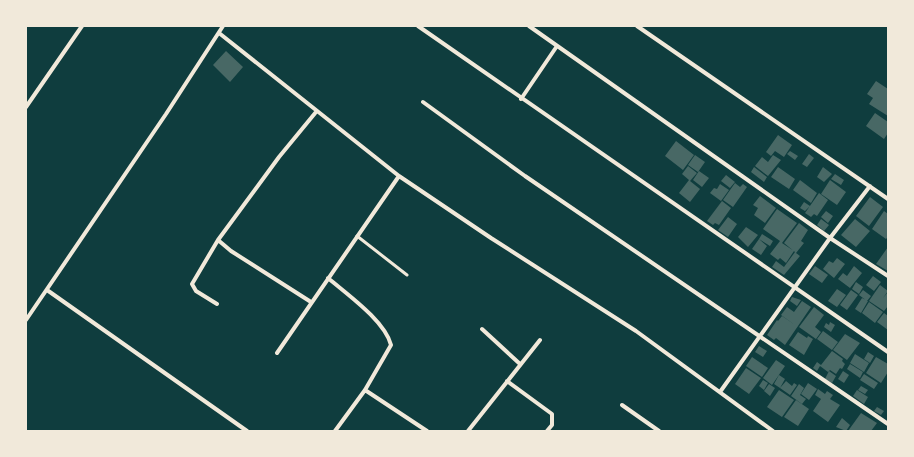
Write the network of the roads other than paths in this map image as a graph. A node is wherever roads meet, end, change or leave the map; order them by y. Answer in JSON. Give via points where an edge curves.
{"nodes":[{"id":1,"x":82,"y":26,"type":"edge"},
{"id":2,"x":223,"y":26,"type":"edge"},
{"id":3,"x":418,"y":26,"type":"edge"},
{"id":4,"x":529,"y":26,"type":"edge"},
{"id":5,"x":637,"y":26,"type":"edge"},
{"id":6,"x":219,"y":33,"type":"junction"},
{"id":7,"x":557,"y":46,"type":"junction"},
{"id":8,"x":521,"y":99,"type":"junction"},
{"id":9,"x":423,"y":102,"type":"dead end"},
{"id":10,"x":26,"y":107,"type":"edge"},
{"id":11,"x":316,"y":112,"type":"junction"},
{"id":12,"x":399,"y":176,"type":"junction"},
{"id":13,"x":870,"y":186,"type":"junction"},
{"id":14,"x":888,"y":199,"type":"edge"},
{"id":15,"x":357,"y":236,"type":"junction"},
{"id":16,"x":830,"y":238,"type":"junction"},
{"id":17,"x":218,"y":240,"type":"junction"},
{"id":18,"x":407,"y":275,"type":"dead end"},
{"id":19,"x":888,"y":276,"type":"edge"},
{"id":20,"x":328,"y":278,"type":"junction"},
{"id":21,"x":796,"y":288,"type":"junction"},
{"id":22,"x":47,"y":290,"type":"junction"},
{"id":23,"x":312,"y":302,"type":"junction"},
{"id":24,"x":217,"y":304,"type":"dead end"},
{"id":25,"x":26,"y":320,"type":"edge"},
{"id":26,"x":482,"y":329,"type":"dead end"},
{"id":27,"x":761,"y":337,"type":"junction"},
{"id":28,"x":540,"y":340,"type":"dead end"},
{"id":29,"x":888,"y":352,"type":"edge"},
{"id":30,"x":276,"y":353,"type":"dead end"},
{"id":31,"x":520,"y":364,"type":"junction"},
{"id":32,"x":507,"y":381,"type":"junction"},
{"id":33,"x":365,"y":390,"type":"junction"},
{"id":34,"x":720,"y":392,"type":"junction"},
{"id":35,"x":622,"y":405,"type":"dead end"},
{"id":36,"x":888,"y":424,"type":"edge"},
{"id":37,"x":246,"y":431,"type":"edge"},
{"id":38,"x":335,"y":431,"type":"edge"},
{"id":39,"x":427,"y":431,"type":"edge"},
{"id":40,"x":468,"y":431,"type":"edge"},
{"id":41,"x":546,"y":431,"type":"edge"},
{"id":42,"x":659,"y":431,"type":"edge"},
{"id":43,"x":773,"y":431,"type":"edge"}],
"edges":[{"from":1,"to":10,"type":"street"},
{"from":2,"to":6,"type":"street"},
{"from":3,"to":8,"type":"street"},
{"from":4,"to":7,"type":"street"},
{"from":5,"to":13,"type":"street"},
{"from":6,"to":11,"type":"street"},
{"from":6,"to":22,"type":"street"},
{"from":7,"to":8,"type":"street"},
{"from":7,"to":16,"type":"street"},
{"from":8,"to":21,"type":"street"},
{"from":9,"to":27,"type":"street","via":[[525,176]]},
{"from":11,"to":12,"type":"street"},
{"from":11,"to":17,"type":"street","via":[[279,157]]},
{"from":12,"to":15,"type":"street"},
{"from":12,"to":34,"type":"street","via":[[636,331]]},
{"from":13,"to":14,"type":"street"},
{"from":13,"to":16,"type":"street"},
{"from":15,"to":18,"type":"lane"},
{"from":15,"to":20,"type":"street"},
{"from":16,"to":19,"type":"street"},
{"from":16,"to":21,"type":"street"},
{"from":17,"to":23,"type":"street","via":[[231,251]]},
{"from":17,"to":24,"type":"street","via":[[192,284],[196,291]]},
{"from":20,"to":23,"type":"street"},
{"from":20,"to":33,"type":"street","via":[[388,335],[391,346]]},
{"from":21,"to":27,"type":"street"},
{"from":21,"to":29,"type":"street"},
{"from":22,"to":25,"type":"street"},
{"from":22,"to":37,"type":"street"},
{"from":23,"to":30,"type":"street"},
{"from":26,"to":31,"type":"street"},
{"from":27,"to":34,"type":"street"},
{"from":27,"to":36,"type":"street"},
{"from":28,"to":31,"type":"street"},
{"from":31,"to":32,"type":"street"},
{"from":32,"to":40,"type":"street"},
{"from":32,"to":41,"type":"street","via":[[552,414],[552,425]]},
{"from":33,"to":38,"type":"street"},
{"from":33,"to":39,"type":"street"},
{"from":34,"to":43,"type":"street"},
{"from":35,"to":42,"type":"street"}]}
